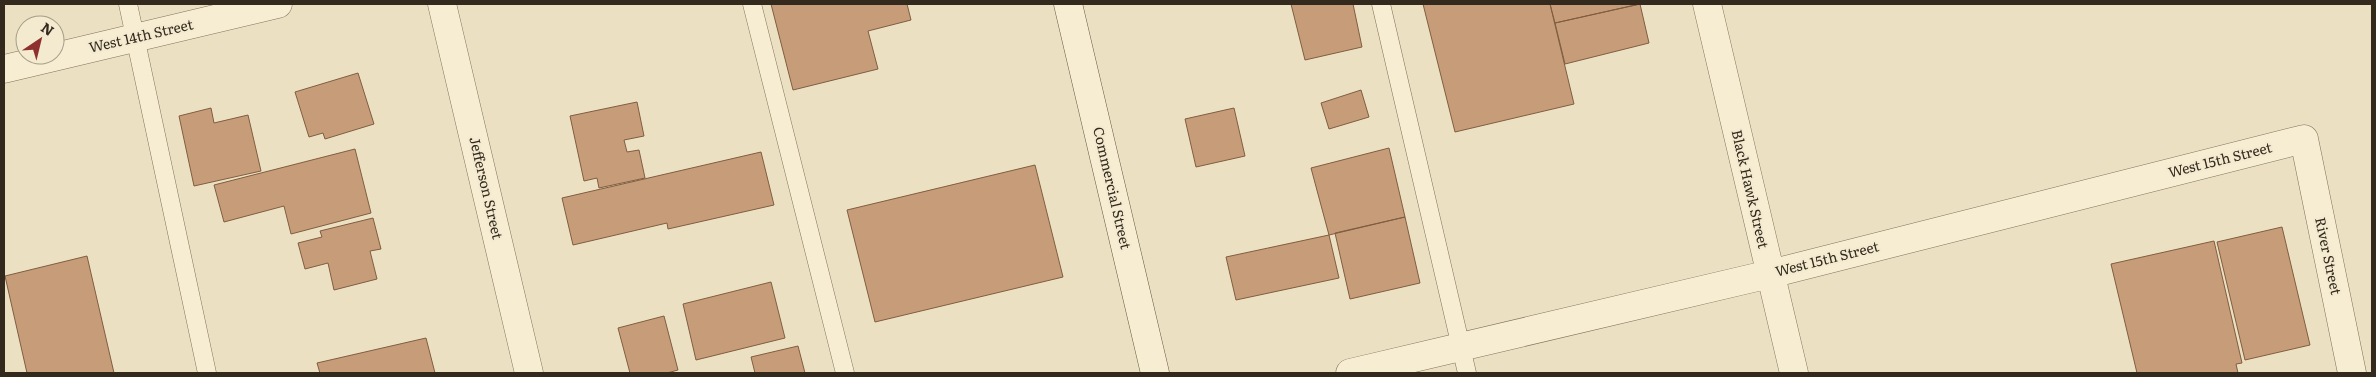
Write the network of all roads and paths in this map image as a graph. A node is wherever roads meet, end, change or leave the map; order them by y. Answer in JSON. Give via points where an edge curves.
{"nodes":[{"id":1,"x":128,"y":4,"type":"edge"},
{"id":2,"x":278,"y":4,"type":"edge"},
{"id":3,"x":442,"y":4,"type":"edge"},
{"id":4,"x":752,"y":4,"type":"edge"},
{"id":5,"x":1068,"y":4,"type":"edge"},
{"id":6,"x":1381,"y":4,"type":"edge"},
{"id":7,"x":1707,"y":4,"type":"edge"},
{"id":8,"x":135,"y":38,"type":"junction"},
{"id":9,"x":4,"y":69,"type":"edge"},
{"id":10,"x":2304,"y":139,"type":"joint"},
{"id":11,"x":1770,"y":274,"type":"junction"},
{"id":12,"x":1461,"y":347,"type":"junction"},
{"id":13,"x":207,"y":373,"type":"edge"},
{"id":14,"x":529,"y":373,"type":"edge"},
{"id":15,"x":845,"y":373,"type":"edge"},
{"id":16,"x":1155,"y":373,"type":"edge"},
{"id":17,"x":1350,"y":373,"type":"edge"},
{"id":18,"x":1467,"y":373,"type":"edge"},
{"id":19,"x":1794,"y":373,"type":"edge"},
{"id":20,"x":2352,"y":373,"type":"edge"}],
"edges":[{"from":1,"to":8,"type":"lane"},
{"from":2,"to":8,"type":"street","name":"West 14th Street"},
{"from":3,"to":14,"type":"street","name":"Jefferson Street"},
{"from":4,"to":15,"type":"lane"},
{"from":5,"to":16,"type":"street","name":"Commercial Street"},
{"from":6,"to":12,"type":"lane"},
{"from":7,"to":11,"type":"street","name":"Black Hawk Street"},
{"from":8,"to":9,"type":"street","name":"West 14th Street"},
{"from":8,"to":13,"type":"lane"},
{"from":10,"to":11,"type":"street","name":"West 15th Street"},
{"from":10,"to":20,"type":"street","name":"River Street"},
{"from":11,"to":12,"type":"street","name":"West 15th Street"},
{"from":11,"to":19,"type":"street","name":"Black Hawk Street"},
{"from":12,"to":17,"type":"street","name":"West 15th Street"},
{"from":12,"to":18,"type":"lane"}]}
